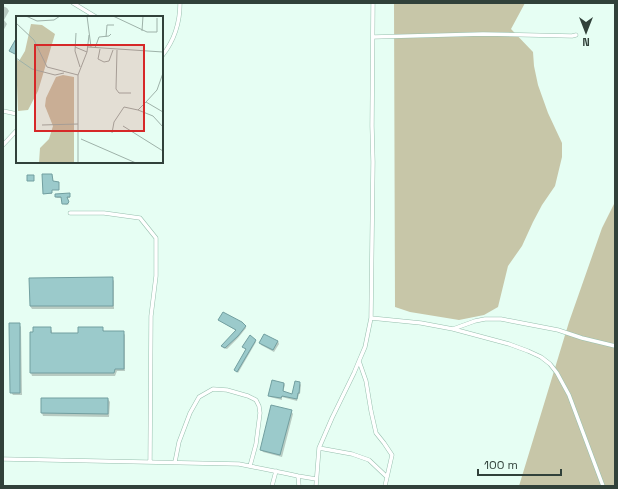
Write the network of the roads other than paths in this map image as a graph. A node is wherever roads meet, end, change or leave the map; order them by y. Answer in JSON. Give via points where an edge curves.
{"nodes":[{"id":1,"x":73,"y":3,"type":"edge"},
{"id":2,"x":180,"y":3,"type":"edge"},
{"id":3,"x":373,"y":3,"type":"edge"},
{"id":4,"x":94,"y":16,"type":"edge"},
{"id":5,"x":576,"y":35,"type":"dead end"},
{"id":6,"x":373,"y":37,"type":"junction"},
{"id":7,"x":163,"y":55,"type":"edge"},
{"id":8,"x":3,"y":111,"type":"edge"},
{"id":9,"x":16,"y":114,"type":"edge"},
{"id":10,"x":16,"y":131,"type":"edge"},
{"id":11,"x":3,"y":146,"type":"edge"},
{"id":12,"x":70,"y":213,"type":"dead end"},
{"id":13,"x":371,"y":318,"type":"junction"},
{"id":14,"x":453,"y":329,"type":"junction"},
{"id":15,"x":615,"y":346,"type":"edge"},
{"id":16,"x":359,"y":362,"type":"junction"},
{"id":17,"x":319,"y":448,"type":"junction"},
{"id":18,"x":3,"y":459,"type":"edge"},
{"id":19,"x":150,"y":462,"type":"junction"},
{"id":20,"x":175,"y":462,"type":"junction"},
{"id":21,"x":250,"y":466,"type":"junction"},
{"id":22,"x":276,"y":471,"type":"junction"},
{"id":23,"x":298,"y":476,"type":"junction"},
{"id":24,"x":387,"y":477,"type":"junction"},
{"id":25,"x":316,"y":479,"type":"junction"},
{"id":26,"x":272,"y":486,"type":"edge"},
{"id":27,"x":300,"y":486,"type":"edge"},
{"id":28,"x":316,"y":486,"type":"edge"},
{"id":29,"x":386,"y":486,"type":"edge"},
{"id":30,"x":603,"y":486,"type":"edge"}],
"edges":[{"from":1,"to":4,"type":"lane"},
{"from":2,"to":7,"type":"lane","via":[[177,29]]},
{"from":3,"to":6,"type":"lane"},
{"from":5,"to":6,"type":"lane"},
{"from":6,"to":13,"type":"lane"},
{"from":8,"to":9,"type":"lane"},
{"from":10,"to":11,"type":"lane"},
{"from":12,"to":19,"type":"lane","via":[[104,213],[140,218],[156,238],[156,276],[151,316]]},
{"from":13,"to":14,"type":"lane"},
{"from":13,"to":16,"type":"lane"},
{"from":14,"to":15,"type":"lane","via":[[475,321],[501,319],[558,330]]},
{"from":14,"to":30,"type":"lane","via":[[528,351],[550,364],[569,395]]},
{"from":16,"to":17,"type":"lane"},
{"from":16,"to":24,"type":"lane","via":[[366,381],[376,433],[392,455]]},
{"from":17,"to":24,"type":"lane","via":[[369,460]]},
{"from":17,"to":25,"type":"lane"},
{"from":18,"to":19,"type":"lane"},
{"from":19,"to":20,"type":"lane"},
{"from":20,"to":21,"type":"lane"},
{"from":20,"to":21,"type":"lane","via":[[179,442],[190,413],[199,397],[213,389],[248,396],[256,400],[259,406],[256,444]]},
{"from":21,"to":22,"type":"lane"},
{"from":22,"to":23,"type":"lane"},
{"from":22,"to":26,"type":"lane"},
{"from":23,"to":25,"type":"lane"},
{"from":23,"to":27,"type":"lane"},
{"from":24,"to":29,"type":"lane"},
{"from":25,"to":28,"type":"lane"}]}
